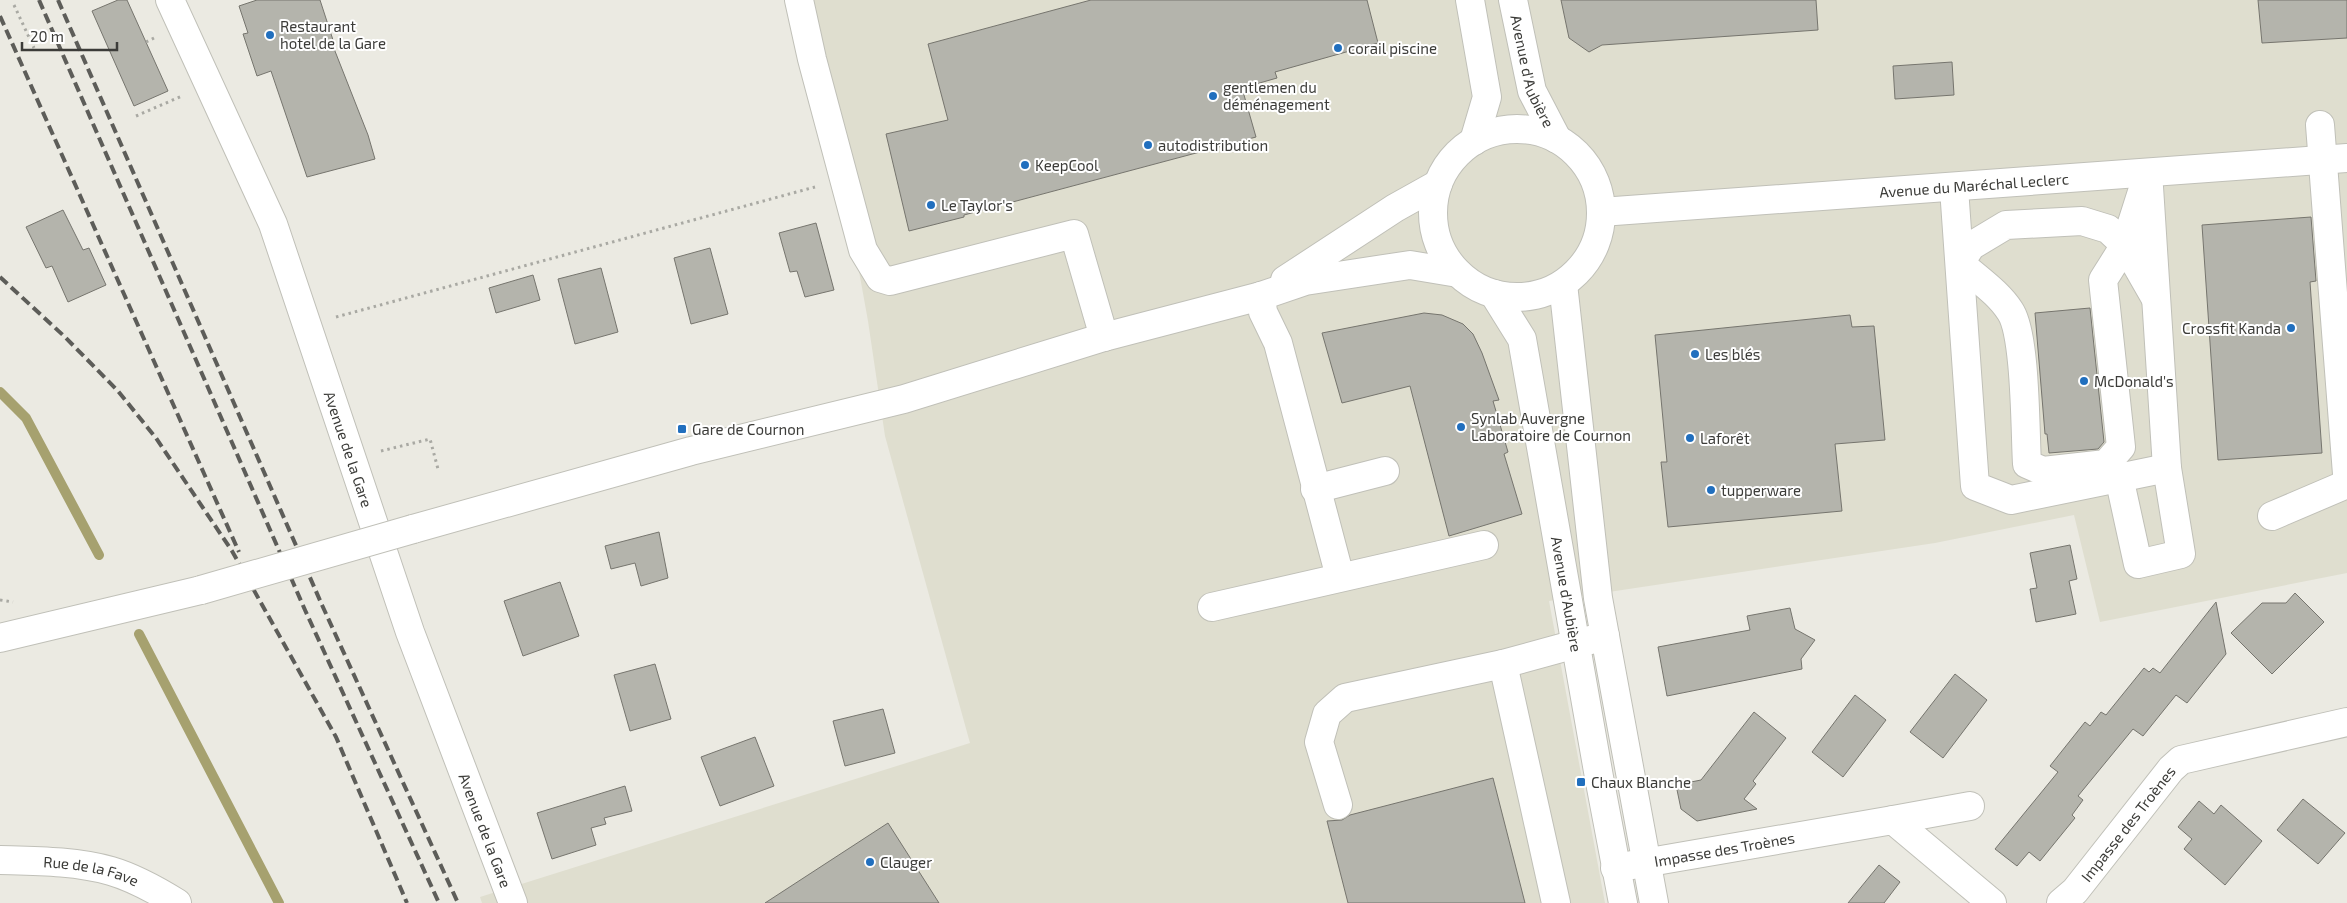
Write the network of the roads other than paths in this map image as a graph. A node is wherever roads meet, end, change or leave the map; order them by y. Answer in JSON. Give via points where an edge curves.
{"nodes":[{"id":1,"x":170,"y":0,"type":"edge"},
{"id":2,"x":799,"y":0,"type":"edge"},
{"id":3,"x":1470,"y":0,"type":"edge"},
{"id":4,"x":1513,"y":0,"type":"edge"},
{"id":5,"x":2320,"y":125,"type":"dead end"},
{"id":6,"x":1557,"y":139,"type":"junction"},
{"id":7,"x":1474,"y":141,"type":"junction"},
{"id":8,"x":2335,"y":159,"type":"edge"},
{"id":9,"x":2148,"y":173,"type":"junction"},
{"id":10,"x":1438,"y":184,"type":"junction"},
{"id":11,"x":1954,"y":188,"type":"junction"},
{"id":12,"x":1601,"y":212,"type":"junction"},
{"id":13,"x":2125,"y":245,"type":"junction"},
{"id":14,"x":1960,"y":263,"type":"junction"},
{"id":15,"x":1458,"y":273,"type":"junction"},
{"id":16,"x":1563,"y":284,"type":"junction"},
{"id":17,"x":1494,"y":294,"type":"junction"},
{"id":18,"x":1261,"y":296,"type":"junction"},
{"id":19,"x":2156,"y":298,"type":"junction"},
{"id":20,"x":1104,"y":337,"type":"junction"},
{"id":21,"x":2168,"y":468,"type":"junction"},
{"id":22,"x":1384,"y":471,"type":"dead end"},
{"id":23,"x":2347,"y":474,"type":"edge"},
{"id":24,"x":2119,"y":477,"type":"junction"},
{"id":25,"x":2347,"y":484,"type":"edge"},
{"id":26,"x":1315,"y":489,"type":"junction"},
{"id":27,"x":2272,"y":516,"type":"dead end"},
{"id":28,"x":1484,"y":545,"type":"dead end"},
{"id":29,"x":1340,"y":577,"type":"junction"},
{"id":30,"x":1212,"y":607,"type":"dead end"},
{"id":31,"x":1606,"y":636,"type":"junction"},
{"id":32,"x":0,"y":638,"type":"edge"},
{"id":33,"x":1576,"y":645,"type":"junction"},
{"id":34,"x":1503,"y":664,"type":"junction"},
{"id":35,"x":2347,"y":722,"type":"edge"},
{"id":36,"x":1338,"y":805,"type":"dead end"},
{"id":37,"x":1970,"y":806,"type":"dead end"},
{"id":38,"x":1893,"y":820,"type":"junction"},
{"id":39,"x":0,"y":860,"type":"edge"},
{"id":40,"x":1645,"y":862,"type":"junction"},
{"id":41,"x":1615,"y":868,"type":"junction"},
{"id":42,"x":177,"y":903,"type":"edge"},
{"id":43,"x":514,"y":903,"type":"edge"},
{"id":44,"x":1556,"y":903,"type":"edge"},
{"id":45,"x":1623,"y":903,"type":"edge"},
{"id":46,"x":1654,"y":903,"type":"edge"},
{"id":47,"x":1992,"y":903,"type":"edge"},
{"id":48,"x":2061,"y":903,"type":"edge"}],
"edges":[{"from":1,"to":43,"type":"main road","name":"Avenue de la Gare","via":[[273,224],[410,632]]},
{"from":2,"to":20,"type":"main road","via":[[863,250],[880,278],[890,281],[1074,234]]},
{"from":3,"to":7,"type":"main road","via":[[1487,97]]},
{"from":4,"to":6,"type":"main road","name":"Avenue d'Aubière","via":[[1532,91]]},
{"from":5,"to":8,"type":"main road"},
{"from":6,"to":7,"type":"main road","via":[[1541,133],[1515,130],[1490,134]]},
{"from":6,"to":12,"type":"main road","via":[[1590,171]]},
{"from":7,"to":10,"type":"main road","via":[[1453,159]]},
{"from":8,"to":9,"type":"main road","name":"Avenue du Maréchal Leclerc"},
{"from":8,"to":23,"type":"main road"},
{"from":9,"to":11,"type":"main road","name":"Avenue du Maréchal Leclerc"},
{"from":9,"to":13,"type":"main road"},
{"from":9,"to":19,"type":"main road"},
{"from":10,"to":15,"type":"main road","via":[[1434,203],[1438,241]]},
{"from":10,"to":18,"type":"main road","via":[[1395,208]]},
{"from":11,"to":12,"type":"main road","name":"Avenue du Maréchal Leclerc"},
{"from":11,"to":14,"type":"main road"},
{"from":12,"to":16,"type":"main road","via":[[1595,245],[1576,273]]},
{"from":13,"to":14,"type":"main road","via":[[2108,229],[2082,221],[2006,225],[1971,246]]},
{"from":13,"to":14,"type":"main road","via":[[2103,280],[2121,446],[2106,464],[2043,471],[2027,464],[2019,338],[2011,312]]},
{"from":13,"to":19,"type":"main road"},
{"from":14,"to":24,"type":"main road","via":[[1976,486],[2011,500]]},
{"from":15,"to":17,"type":"main road","via":[[1475,286]]},
{"from":15,"to":18,"type":"main road","via":[[1410,265],[1305,281]]},
{"from":16,"to":17,"type":"main road","via":[[1530,296]]},
{"from":16,"to":31,"type":"main road","name":"Avenue d'Aubière","via":[[1598,598]]},
{"from":17,"to":33,"type":"main road","name":"Avenue d'Aubière","via":[[1522,339]]},
{"from":18,"to":20,"type":"main road"},
{"from":18,"to":26,"type":"main road","via":[[1263,312],[1278,343]]},
{"from":19,"to":21,"type":"main road"},
{"from":20,"to":32,"type":"main road","bridge":true,"via":[[904,400],[691,451],[201,590]]},
{"from":21,"to":24,"type":"main road"},
{"from":21,"to":24,"type":"main road","via":[[2181,554],[2138,564]]},
{"from":22,"to":26,"type":"main road"},
{"from":25,"to":27,"type":"main road"},
{"from":26,"to":29,"type":"main road"},
{"from":28,"to":29,"type":"main road"},
{"from":29,"to":30,"type":"main road"},
{"from":31,"to":33,"type":"main road"},
{"from":31,"to":40,"type":"main road","name":"Avenue d'Aubière"},
{"from":33,"to":34,"type":"main road"},
{"from":33,"to":41,"type":"main road","name":"Avenue d'Aubière"},
{"from":34,"to":36,"type":"main road","via":[[1346,698],[1327,714],[1319,742]]},
{"from":34,"to":44,"type":"main road"},
{"from":35,"to":48,"type":"main road","name":"Impasse des Troènes","via":[[2181,760],[2170,769],[2075,891]]},
{"from":37,"to":38,"type":"main road","name":"Impasse des Troènes"},
{"from":38,"to":40,"type":"main road","name":"Impasse des Troènes"},
{"from":38,"to":47,"type":"main road"},
{"from":39,"to":42,"type":"main road","name":"Rue de la Fave","via":[[56,862],[110,871],[149,885]]},
{"from":40,"to":41,"type":"main road","name":"Impasse des Troènes"},
{"from":40,"to":46,"type":"main road","name":"Avenue d'Aubière"},
{"from":41,"to":45,"type":"main road","name":"Avenue d'Aubière"}]}
